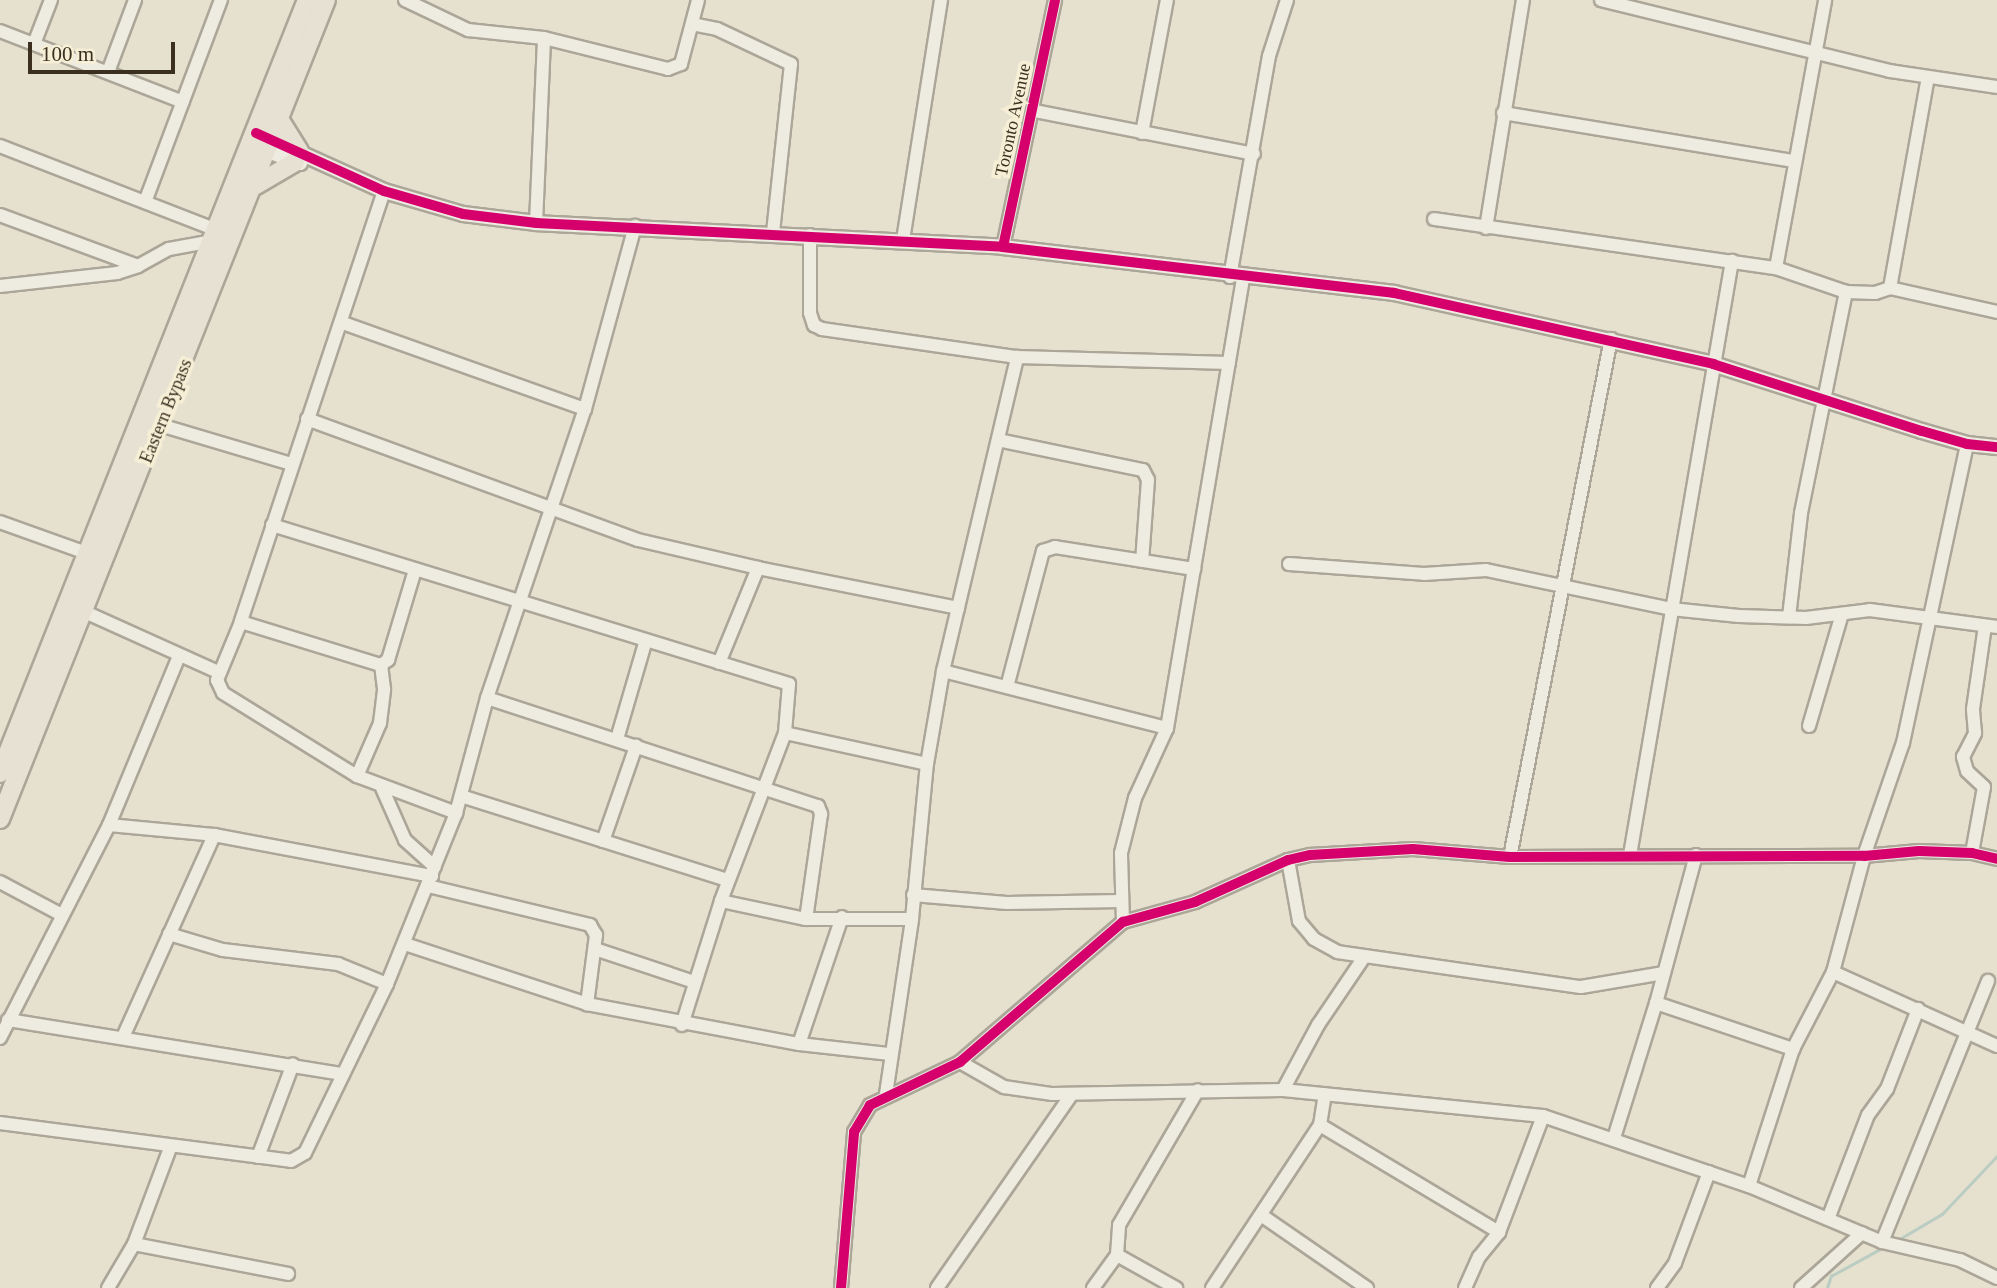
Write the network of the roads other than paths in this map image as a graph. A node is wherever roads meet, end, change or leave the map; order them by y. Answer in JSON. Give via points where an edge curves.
{"nodes":[{"id":1,"x":51,"y":0,"type":"edge"},
{"id":2,"x":135,"y":0,"type":"edge"},
{"id":3,"x":221,"y":0,"type":"edge"},
{"id":4,"x":307,"y":0,"type":"edge"},
{"id":5,"x":326,"y":0,"type":"edge"},
{"id":6,"x":405,"y":0,"type":"edge"},
{"id":7,"x":698,"y":0,"type":"edge"},
{"id":8,"x":941,"y":0,"type":"edge"},
{"id":9,"x":1055,"y":0,"type":"edge"},
{"id":10,"x":1167,"y":0,"type":"edge"},
{"id":11,"x":1287,"y":0,"type":"edge"},
{"id":12,"x":1523,"y":0,"type":"edge"},
{"id":13,"x":1601,"y":0,"type":"edge"},
{"id":14,"x":1825,"y":0,"type":"edge"},
{"id":15,"x":692,"y":24,"type":"junction"},
{"id":16,"x":0,"y":31,"type":"edge"},
{"id":17,"x":544,"y":38,"type":"junction"},
{"id":18,"x":34,"y":44,"type":"junction"},
{"id":19,"x":1812,"y":52,"type":"junction"},
{"id":20,"x":108,"y":72,"type":"junction"},
{"id":21,"x":1928,"y":77,"type":"junction"},
{"id":22,"x":1997,"y":87,"type":"edge"},
{"id":23,"x":183,"y":102,"type":"junction"},
{"id":24,"x":1035,"y":111,"type":"junction"},
{"id":25,"x":1503,"y":113,"type":"junction"},
{"id":26,"x":279,"y":118,"type":"junction"},
{"id":27,"x":1142,"y":133,"type":"junction"},
{"id":28,"x":262,"y":142,"type":"junction"},
{"id":29,"x":0,"y":146,"type":"edge"},
{"id":30,"x":1254,"y":154,"type":"junction"},
{"id":31,"x":297,"y":156,"type":"junction"},
{"id":32,"x":1794,"y":161,"type":"junction"},
{"id":33,"x":256,"y":185,"type":"junction"},
{"id":34,"x":384,"y":191,"type":"junction"},
{"id":35,"x":145,"y":202,"type":"junction"},
{"id":36,"x":0,"y":215,"type":"edge"},
{"id":37,"x":1434,"y":219,"type":"dead end"},
{"id":38,"x":536,"y":223,"type":"junction"},
{"id":39,"x":635,"y":226,"type":"junction"},
{"id":40,"x":1486,"y":228,"type":"junction"},
{"id":41,"x":772,"y":233,"type":"junction"},
{"id":42,"x":810,"y":235,"type":"junction"},
{"id":43,"x":215,"y":236,"type":"junction"},
{"id":44,"x":903,"y":240,"type":"junction"},
{"id":45,"x":1003,"y":247,"type":"junction"},
{"id":46,"x":1732,"y":261,"type":"junction"},
{"id":47,"x":138,"y":266,"type":"junction"},
{"id":48,"x":1776,"y":268,"type":"junction"},
{"id":49,"x":1237,"y":277,"type":"junction"},
{"id":50,"x":0,"y":286,"type":"edge"},
{"id":51,"x":1891,"y":288,"type":"junction"},
{"id":52,"x":1846,"y":292,"type":"junction"},
{"id":53,"x":1997,"y":312,"type":"edge"},
{"id":54,"x":343,"y":323,"type":"junction"},
{"id":55,"x":1611,"y":339,"type":"junction"},
{"id":56,"x":1017,"y":357,"type":"junction"},
{"id":57,"x":1229,"y":363,"type":"junction"},
{"id":58,"x":1713,"y":364,"type":"junction"},
{"id":59,"x":1822,"y":396,"type":"junction"},
{"id":60,"x":585,"y":409,"type":"junction"},
{"id":61,"x":307,"y":419,"type":"junction"},
{"id":62,"x":160,"y":425,"type":"junction"},
{"id":63,"x":998,"y":440,"type":"junction"},
{"id":64,"x":1967,"y":444,"type":"junction"},
{"id":65,"x":1997,"y":447,"type":"edge"},
{"id":66,"x":292,"y":464,"type":"junction"},
{"id":67,"x":550,"y":510,"type":"junction"},
{"id":68,"x":0,"y":522,"type":"edge"},
{"id":69,"x":272,"y":525,"type":"junction"},
{"id":70,"x":89,"y":554,"type":"junction"},
{"id":71,"x":1142,"y":561,"type":"junction"},
{"id":72,"x":1289,"y":564,"type":"dead end"},
{"id":73,"x":758,"y":568,"type":"junction"},
{"id":74,"x":1194,"y":569,"type":"junction"},
{"id":75,"x":415,"y":570,"type":"junction"},
{"id":76,"x":1565,"y":588,"type":"junction"},
{"id":77,"x":518,"y":601,"type":"junction"},
{"id":78,"x":958,"y":608,"type":"junction"},
{"id":79,"x":1671,"y":609,"type":"junction"},
{"id":80,"x":85,"y":611,"type":"junction"},
{"id":81,"x":1842,"y":614,"type":"junction"},
{"id":82,"x":1789,"y":617,"type":"junction"},
{"id":83,"x":1932,"y":618,"type":"junction"},
{"id":84,"x":241,"y":622,"type":"junction"},
{"id":85,"x":1991,"y":627,"type":"edge"},
{"id":86,"x":646,"y":639,"type":"junction"},
{"id":87,"x":178,"y":656,"type":"junction"},
{"id":88,"x":719,"y":663,"type":"junction"},
{"id":89,"x":381,"y":666,"type":"junction"},
{"id":90,"x":943,"y":671,"type":"junction"},
{"id":91,"x":218,"y":672,"type":"junction"},
{"id":92,"x":1007,"y":687,"type":"junction"},
{"id":93,"x":487,"y":698,"type":"junction"},
{"id":94,"x":1809,"y":726,"type":"dead end"},
{"id":95,"x":1167,"y":728,"type":"junction"},
{"id":96,"x":786,"y":733,"type":"junction"},
{"id":97,"x":617,"y":739,"type":"junction"},
{"id":98,"x":636,"y":746,"type":"junction"},
{"id":99,"x":927,"y":764,"type":"junction"},
{"id":100,"x":0,"y":773,"type":"edge"},
{"id":101,"x":357,"y":776,"type":"junction"},
{"id":102,"x":762,"y":784,"type":"junction"},
{"id":103,"x":382,"y":789,"type":"junction"},
{"id":104,"x":461,"y":796,"type":"junction"},
{"id":105,"x":456,"y":813,"type":"junction"},
{"id":106,"x":0,"y":819,"type":"edge"},
{"id":107,"x":109,"y":825,"type":"junction"},
{"id":108,"x":214,"y":835,"type":"junction"},
{"id":109,"x":603,"y":841,"type":"junction"},
{"id":110,"x":1972,"y":853,"type":"junction"},
{"id":111,"x":1630,"y":855,"type":"junction"},
{"id":112,"x":1696,"y":855,"type":"junction"},
{"id":113,"x":1864,"y":856,"type":"junction"},
{"id":114,"x":1510,"y":857,"type":"junction"},
{"id":115,"x":1997,"y":859,"type":"edge"},
{"id":116,"x":1288,"y":860,"type":"junction"},
{"id":117,"x":432,"y":876,"type":"junction"},
{"id":118,"x":728,"y":880,"type":"junction"},
{"id":119,"x":0,"y":882,"type":"edge"},
{"id":120,"x":913,"y":895,"type":"junction"},
{"id":121,"x":721,"y":901,"type":"junction"},
{"id":122,"x":1121,"y":901,"type":"junction"},
{"id":123,"x":62,"y":915,"type":"junction"},
{"id":124,"x":842,"y":917,"type":"junction"},
{"id":125,"x":806,"y":919,"type":"junction"},
{"id":126,"x":912,"y":919,"type":"junction"},
{"id":127,"x":1123,"y":922,"type":"junction"},
{"id":128,"x":169,"y":934,"type":"junction"},
{"id":129,"x":404,"y":944,"type":"junction"},
{"id":130,"x":595,"y":949,"type":"junction"},
{"id":131,"x":1364,"y":957,"type":"junction"},
{"id":132,"x":1833,"y":972,"type":"junction"},
{"id":133,"x":1664,"y":973,"type":"junction"},
{"id":134,"x":1988,"y":981,"type":"dead end"},
{"id":135,"x":694,"y":982,"type":"junction"},
{"id":136,"x":387,"y":984,"type":"junction"},
{"id":137,"x":1656,"y":1003,"type":"junction"},
{"id":138,"x":587,"y":1004,"type":"junction"},
{"id":139,"x":1918,"y":1009,"type":"junction"},
{"id":140,"x":8,"y":1020,"type":"junction"},
{"id":141,"x":682,"y":1025,"type":"junction"},
{"id":142,"x":1968,"y":1031,"type":"junction"},
{"id":143,"x":123,"y":1037,"type":"junction"},
{"id":144,"x":0,"y":1038,"type":"edge"},
{"id":145,"x":799,"y":1044,"type":"junction"},
{"id":146,"x":1997,"y":1046,"type":"edge"},
{"id":147,"x":1793,"y":1049,"type":"junction"},
{"id":148,"x":890,"y":1054,"type":"junction"},
{"id":149,"x":960,"y":1062,"type":"junction"},
{"id":150,"x":293,"y":1065,"type":"junction"},
{"id":151,"x":343,"y":1074,"type":"junction"},
{"id":152,"x":1198,"y":1090,"type":"junction"},
{"id":153,"x":1283,"y":1090,"type":"junction"},
{"id":154,"x":886,"y":1094,"type":"junction"},
{"id":155,"x":1325,"y":1094,"type":"junction"},
{"id":156,"x":1071,"y":1095,"type":"junction"},
{"id":157,"x":1543,"y":1115,"type":"junction"},
{"id":158,"x":0,"y":1124,"type":"edge"},
{"id":159,"x":1320,"y":1125,"type":"junction"},
{"id":160,"x":1614,"y":1138,"type":"junction"},
{"id":161,"x":170,"y":1148,"type":"junction"},
{"id":162,"x":258,"y":1157,"type":"junction"},
{"id":163,"x":1709,"y":1172,"type":"junction"},
{"id":164,"x":1749,"y":1186,"type":"junction"},
{"id":165,"x":1261,"y":1215,"type":"junction"},
{"id":166,"x":1828,"y":1219,"type":"junction"},
{"id":167,"x":1499,"y":1232,"type":"junction"},
{"id":168,"x":1861,"y":1233,"type":"junction"},
{"id":169,"x":134,"y":1244,"type":"junction"},
{"id":170,"x":1887,"y":1244,"type":"junction"},
{"id":171,"x":1117,"y":1255,"type":"junction"},
{"id":172,"x":288,"y":1274,"type":"dead end"},
{"id":173,"x":1997,"y":1278,"type":"edge"},
{"id":174,"x":108,"y":1288,"type":"edge"},
{"id":175,"x":841,"y":1288,"type":"edge"},
{"id":176,"x":937,"y":1288,"type":"edge"},
{"id":177,"x":1093,"y":1288,"type":"edge"},
{"id":178,"x":1176,"y":1288,"type":"edge"},
{"id":179,"x":1212,"y":1288,"type":"edge"},
{"id":180,"x":1367,"y":1288,"type":"edge"},
{"id":181,"x":1465,"y":1288,"type":"edge"},
{"id":182,"x":1657,"y":1288,"type":"edge"},
{"id":183,"x":1801,"y":1288,"type":"edge"}],
"edges":[{"from":1,"to":18,"type":"street"},
{"from":2,"to":20,"type":"street"},
{"from":3,"to":23,"type":"street"},
{"from":4,"to":28,"type":"main road","name":"Eastern Bypass"},
{"from":5,"to":26,"type":"main road","name":"Eastern Bypass"},
{"from":6,"to":17,"type":"street","via":[[468,30]]},
{"from":7,"to":15,"type":"street"},
{"from":8,"to":44,"type":"street"},
{"from":9,"to":24,"type":"street","name":"Toronto Avenue"},
{"from":10,"to":27,"type":"street"},
{"from":11,"to":30,"type":"street","via":[[1269,56]]},
{"from":12,"to":25,"type":"street"},
{"from":13,"to":19,"type":"street"},
{"from":14,"to":19,"type":"street"},
{"from":15,"to":17,"type":"street","via":[[681,64],[668,69]]},
{"from":15,"to":41,"type":"street","via":[[717,29],[791,64]]},
{"from":16,"to":18,"type":"street"},
{"from":17,"to":38,"type":"street"},
{"from":18,"to":20,"type":"street"},
{"from":19,"to":21,"type":"street"},
{"from":19,"to":32,"type":"street"},
{"from":20,"to":23,"type":"street"},
{"from":21,"to":22,"type":"street"},
{"from":21,"to":51,"type":"street"},
{"from":23,"to":35,"type":"street"},
{"from":24,"to":27,"type":"street"},
{"from":24,"to":45,"type":"street","name":"Toronto Avenue"},
{"from":25,"to":32,"type":"street"},
{"from":25,"to":40,"type":"street"},
{"from":26,"to":28,"type":"main road","name":"Eastern Bypass"},
{"from":26,"to":31,"type":"main road"},
{"from":27,"to":30,"type":"street"},
{"from":28,"to":31,"type":"street"},
{"from":28,"to":33,"type":"main road","name":"Eastern Bypass"},
{"from":28,"to":43,"type":"main road","name":"Eastern Bypass"},
{"from":29,"to":35,"type":"street"},
{"from":30,"to":49,"type":"street"},
{"from":31,"to":33,"type":"main road"},
{"from":31,"to":34,"type":"street"},
{"from":32,"to":48,"type":"street"},
{"from":33,"to":62,"type":"main road","name":"Eastern Bypass"},
{"from":34,"to":38,"type":"street","via":[[463,214]]},
{"from":34,"to":54,"type":"street"},
{"from":35,"to":43,"type":"street"},
{"from":36,"to":47,"type":"street"},
{"from":37,"to":40,"type":"street"},
{"from":38,"to":39,"type":"street"},
{"from":39,"to":41,"type":"street"},
{"from":39,"to":60,"type":"street"},
{"from":40,"to":46,"type":"street"},
{"from":41,"to":42,"type":"street"},
{"from":42,"to":44,"type":"street"},
{"from":42,"to":56,"type":"street","via":[[814,325]]},
{"from":43,"to":47,"type":"street","via":[[169,249]]},
{"from":43,"to":70,"type":"main road","name":"Eastern Bypass"},
{"from":44,"to":45,"type":"street"},
{"from":45,"to":49,"type":"street"},
{"from":46,"to":48,"type":"street"},
{"from":46,"to":58,"type":"street"},
{"from":47,"to":50,"type":"street","via":[[117,274]]},
{"from":48,"to":52,"type":"street"},
{"from":49,"to":55,"type":"street","via":[[1394,293]]},
{"from":49,"to":57,"type":"street"},
{"from":51,"to":52,"type":"street","via":[[1875,293]]},
{"from":51,"to":53,"type":"street"},
{"from":52,"to":59,"type":"street"},
{"from":54,"to":60,"type":"street"},
{"from":54,"to":61,"type":"street"},
{"from":55,"to":58,"type":"street"},
{"from":55,"to":76,"type":"street"},
{"from":56,"to":57,"type":"street"},
{"from":56,"to":63,"type":"street"},
{"from":57,"to":74,"type":"street"},
{"from":58,"to":59,"type":"street"},
{"from":58,"to":79,"type":"street"},
{"from":59,"to":64,"type":"street"},
{"from":59,"to":82,"type":"street"},
{"from":60,"to":67,"type":"street"},
{"from":61,"to":66,"type":"street"},
{"from":61,"to":67,"type":"street"},
{"from":62,"to":66,"type":"street"},
{"from":62,"to":80,"type":"main road","name":"Eastern Bypass"},
{"from":63,"to":71,"type":"street","via":[[1143,470],[1148,480]]},
{"from":63,"to":78,"type":"street"},
{"from":64,"to":65,"type":"street"},
{"from":64,"to":83,"type":"street"},
{"from":66,"to":69,"type":"street"},
{"from":67,"to":73,"type":"street","via":[[650,543]]},
{"from":67,"to":77,"type":"street"},
{"from":68,"to":70,"type":"street"},
{"from":69,"to":75,"type":"street"},
{"from":69,"to":84,"type":"street"},
{"from":70,"to":100,"type":"main road","name":"Eastern Bypass"},
{"from":71,"to":74,"type":"street"},
{"from":71,"to":92,"type":"street","via":[[1055,547],[1043,551]]},
{"from":72,"to":76,"type":"street","via":[[1424,574],[1486,570]]},
{"from":73,"to":78,"type":"street"},
{"from":73,"to":88,"type":"street"},
{"from":74,"to":95,"type":"street"},
{"from":75,"to":77,"type":"street"},
{"from":75,"to":89,"type":"street","via":[[388,660]]},
{"from":76,"to":79,"type":"street"},
{"from":76,"to":114,"type":"street"},
{"from":77,"to":86,"type":"street"},
{"from":77,"to":93,"type":"street"},
{"from":78,"to":90,"type":"street"},
{"from":79,"to":82,"type":"street"},
{"from":79,"to":111,"type":"street"},
{"from":80,"to":87,"type":"street"},
{"from":80,"to":106,"type":"main road","name":"Eastern Bypass"},
{"from":81,"to":82,"type":"street"},
{"from":81,"to":83,"type":"street","via":[[1870,610]]},
{"from":81,"to":94,"type":"street"},
{"from":83,"to":85,"type":"street"},
{"from":83,"to":113,"type":"street","via":[[1903,743]]},
{"from":84,"to":89,"type":"street"},
{"from":84,"to":91,"type":"street"},
{"from":85,"to":110,"type":"street","via":[[1973,709],[1975,733],[1963,757],[1967,771],[1984,788]]},
{"from":86,"to":88,"type":"street"},
{"from":86,"to":97,"type":"street"},
{"from":87,"to":91,"type":"street"},
{"from":87,"to":107,"type":"street"},
{"from":88,"to":96,"type":"street","via":[[789,684]]},
{"from":89,"to":101,"type":"street","via":[[380,723]]},
{"from":90,"to":92,"type":"street"},
{"from":90,"to":99,"type":"street"},
{"from":91,"to":101,"type":"street","via":[[223,693]]},
{"from":92,"to":95,"type":"street"},
{"from":93,"to":97,"type":"street"},
{"from":93,"to":104,"type":"street"},
{"from":95,"to":122,"type":"street","via":[[1128,817],[1121,853]]},
{"from":96,"to":99,"type":"street"},
{"from":96,"to":102,"type":"street"},
{"from":97,"to":98,"type":"street"},
{"from":98,"to":102,"type":"street"},
{"from":98,"to":109,"type":"street"},
{"from":99,"to":120,"type":"street"},
{"from":101,"to":103,"type":"street"},
{"from":102,"to":118,"type":"street"},
{"from":102,"to":125,"type":"street","via":[[821,810]]},
{"from":103,"to":105,"type":"street"},
{"from":103,"to":117,"type":"street","via":[[405,840]]},
{"from":104,"to":105,"type":"street"},
{"from":104,"to":109,"type":"street"},
{"from":105,"to":117,"type":"street"},
{"from":107,"to":108,"type":"street"},
{"from":107,"to":123,"type":"street"},
{"from":108,"to":117,"type":"street"},
{"from":108,"to":128,"type":"street"},
{"from":109,"to":118,"type":"street"},
{"from":110,"to":113,"type":"street"},
{"from":110,"to":115,"type":"street"},
{"from":111,"to":112,"type":"street"},
{"from":111,"to":114,"type":"street"},
{"from":112,"to":113,"type":"street"},
{"from":112,"to":133,"type":"street"},
{"from":113,"to":132,"type":"street"},
{"from":114,"to":116,"type":"street","via":[[1413,849]]},
{"from":116,"to":127,"type":"street","via":[[1195,902]]},
{"from":116,"to":131,"type":"street","via":[[1294,908],[1306,930],[1324,947]]},
{"from":117,"to":129,"type":"street"},
{"from":117,"to":130,"type":"street","via":[[590,925],[595,929]]},
{"from":118,"to":121,"type":"street"},
{"from":119,"to":123,"type":"street"},
{"from":120,"to":122,"type":"street","via":[[1016,903]]},
{"from":120,"to":126,"type":"street"},
{"from":121,"to":125,"type":"street"},
{"from":121,"to":135,"type":"street"},
{"from":122,"to":127,"type":"street"},
{"from":123,"to":140,"type":"street"},
{"from":124,"to":125,"type":"street"},
{"from":124,"to":126,"type":"street"},
{"from":124,"to":145,"type":"street"},
{"from":126,"to":148,"type":"street"},
{"from":127,"to":149,"type":"street"},
{"from":128,"to":136,"type":"street","via":[[223,950],[338,964]]},
{"from":128,"to":143,"type":"street"},
{"from":129,"to":136,"type":"street"},
{"from":129,"to":138,"type":"street"},
{"from":130,"to":135,"type":"street"},
{"from":130,"to":138,"type":"street"},
{"from":131,"to":133,"type":"street","via":[[1581,987]]},
{"from":131,"to":153,"type":"street","via":[[1318,1025]]},
{"from":132,"to":139,"type":"street"},
{"from":132,"to":147,"type":"street"},
{"from":133,"to":137,"type":"street"},
{"from":134,"to":142,"type":"street"},
{"from":135,"to":141,"type":"street"},
{"from":136,"to":151,"type":"street"},
{"from":137,"to":147,"type":"street"},
{"from":137,"to":160,"type":"street"},
{"from":138,"to":141,"type":"street"},
{"from":139,"to":142,"type":"street"},
{"from":139,"to":166,"type":"street","via":[[1887,1089],[1868,1115]]},
{"from":140,"to":143,"type":"street"},
{"from":140,"to":144,"type":"street"},
{"from":141,"to":145,"type":"street"},
{"from":142,"to":146,"type":"street"},
{"from":142,"to":170,"type":"street"},
{"from":143,"to":150,"type":"street"},
{"from":145,"to":148,"type":"street"},
{"from":147,"to":164,"type":"street"},
{"from":148,"to":154,"type":"street"},
{"from":149,"to":154,"type":"street"},
{"from":149,"to":156,"type":"street","via":[[1004,1087]]},
{"from":150,"to":151,"type":"street"},
{"from":150,"to":162,"type":"street"},
{"from":151,"to":162,"type":"street","via":[[301,1158]]},
{"from":152,"to":153,"type":"street"},
{"from":152,"to":156,"type":"street"},
{"from":152,"to":171,"type":"street","via":[[1119,1225]]},
{"from":153,"to":155,"type":"street"},
{"from":154,"to":175,"type":"street","via":[[861,1116],[854,1132]]},
{"from":155,"to":157,"type":"street"},
{"from":155,"to":159,"type":"street"},
{"from":156,"to":176,"type":"street"},
{"from":157,"to":160,"type":"street"},
{"from":157,"to":167,"type":"street"},
{"from":158,"to":161,"type":"street"},
{"from":159,"to":165,"type":"street"},
{"from":159,"to":167,"type":"street"},
{"from":160,"to":163,"type":"street"},
{"from":161,"to":162,"type":"street"},
{"from":161,"to":169,"type":"street"},
{"from":163,"to":164,"type":"street"},
{"from":163,"to":182,"type":"street","via":[[1675,1264]]},
{"from":164,"to":166,"type":"street"},
{"from":165,"to":179,"type":"street"},
{"from":165,"to":180,"type":"street"},
{"from":166,"to":168,"type":"street"},
{"from":167,"to":181,"type":"street","via":[[1479,1257]]},
{"from":168,"to":170,"type":"street"},
{"from":168,"to":183,"type":"street"},
{"from":169,"to":172,"type":"street"},
{"from":169,"to":174,"type":"street"},
{"from":170,"to":173,"type":"street","via":[[1960,1260]]},
{"from":171,"to":177,"type":"street"},
{"from":171,"to":178,"type":"street"}]}
